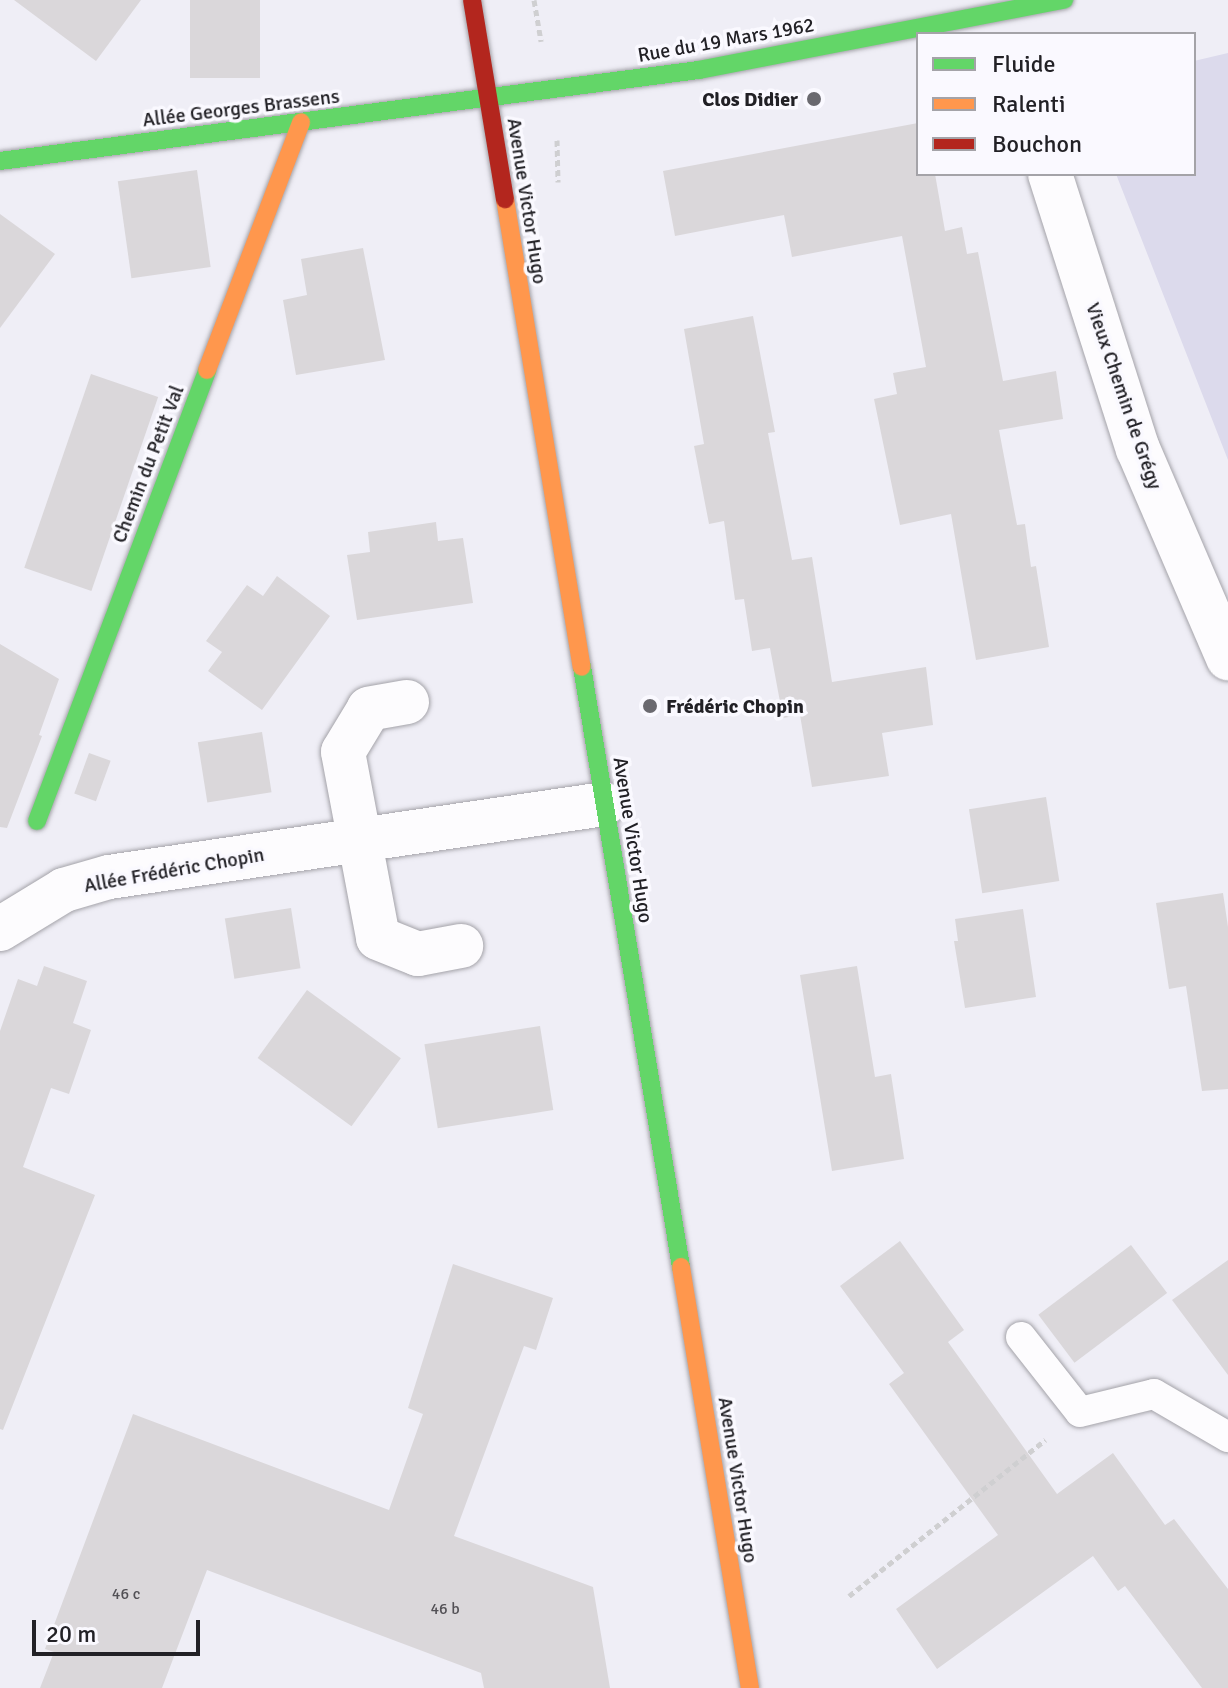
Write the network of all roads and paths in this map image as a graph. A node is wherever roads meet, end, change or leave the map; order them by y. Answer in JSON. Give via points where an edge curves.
{"nodes":[{"id":1,"x":472,"y":0,"type":"edge"},
{"id":2,"x":1064,"y":0,"type":"edge"},
{"id":3,"x":1003,"y":15,"type":"edge"},
{"id":4,"x":488,"y":98,"type":"junction"},
{"id":5,"x":301,"y":122,"type":"junction"},
{"id":6,"x":0,"y":161,"type":"edge"},
{"id":7,"x":1051,"y":176,"type":"edge"},
{"id":8,"x":1228,"y":658,"type":"edge"},
{"id":9,"x":407,"y":702,"type":"dead end"},
{"id":10,"x":604,"y":804,"type":"junction"},
{"id":11,"x":37,"y":821,"type":"dead end"},
{"id":12,"x":358,"y":841,"type":"junction"},
{"id":13,"x":0,"y":929,"type":"edge"},
{"id":14,"x":461,"y":946,"type":"dead end"},
{"id":15,"x":1021,"y":1337,"type":"dead end"},
{"id":16,"x":1080,"y":1412,"type":"junction"},
{"id":17,"x":1228,"y":1437,"type":"edge"},
{"id":18,"x":849,"y":1596,"type":"dead end"},
{"id":19,"x":750,"y":1688,"type":"edge"}],
"edges":[{"from":1,"to":4,"type":"street","name":"Avenue Victor Hugo"},
{"from":2,"to":3,"type":"street","name":"Rue du 19 Mars 1962"},
{"from":3,"to":4,"type":"street","name":"Rue du 19 Mars 1962","via":[[699,70]]},
{"from":4,"to":5,"type":"street","name":"Allée Georges Brassens"},
{"from":4,"to":10,"type":"street","name":"Avenue Victor Hugo"},
{"from":5,"to":6,"type":"street","name":"Allée Georges Brassens"},
{"from":5,"to":11,"type":"street","name":"Chemin du Petit Val"},
{"from":7,"to":8,"type":"street","name":"Vieux Chemin de Grégy","via":[[1138,449]]},
{"from":9,"to":12,"type":"street","via":[[369,709],[343,752]]},
{"from":10,"to":12,"type":"street","name":"Allée Frédéric Chopin"},
{"from":10,"to":19,"type":"street","name":"Avenue Victor Hugo"},
{"from":12,"to":13,"type":"street","name":"Allée Frédéric Chopin","via":[[109,877],[64,890]]},
{"from":12,"to":14,"type":"street","via":[[378,938],[418,954]]},
{"from":15,"to":16,"type":"lane"},
{"from":16,"to":17,"type":"lane","via":[[1154,1394]]},
{"from":16,"to":18,"type":"path"}]}
